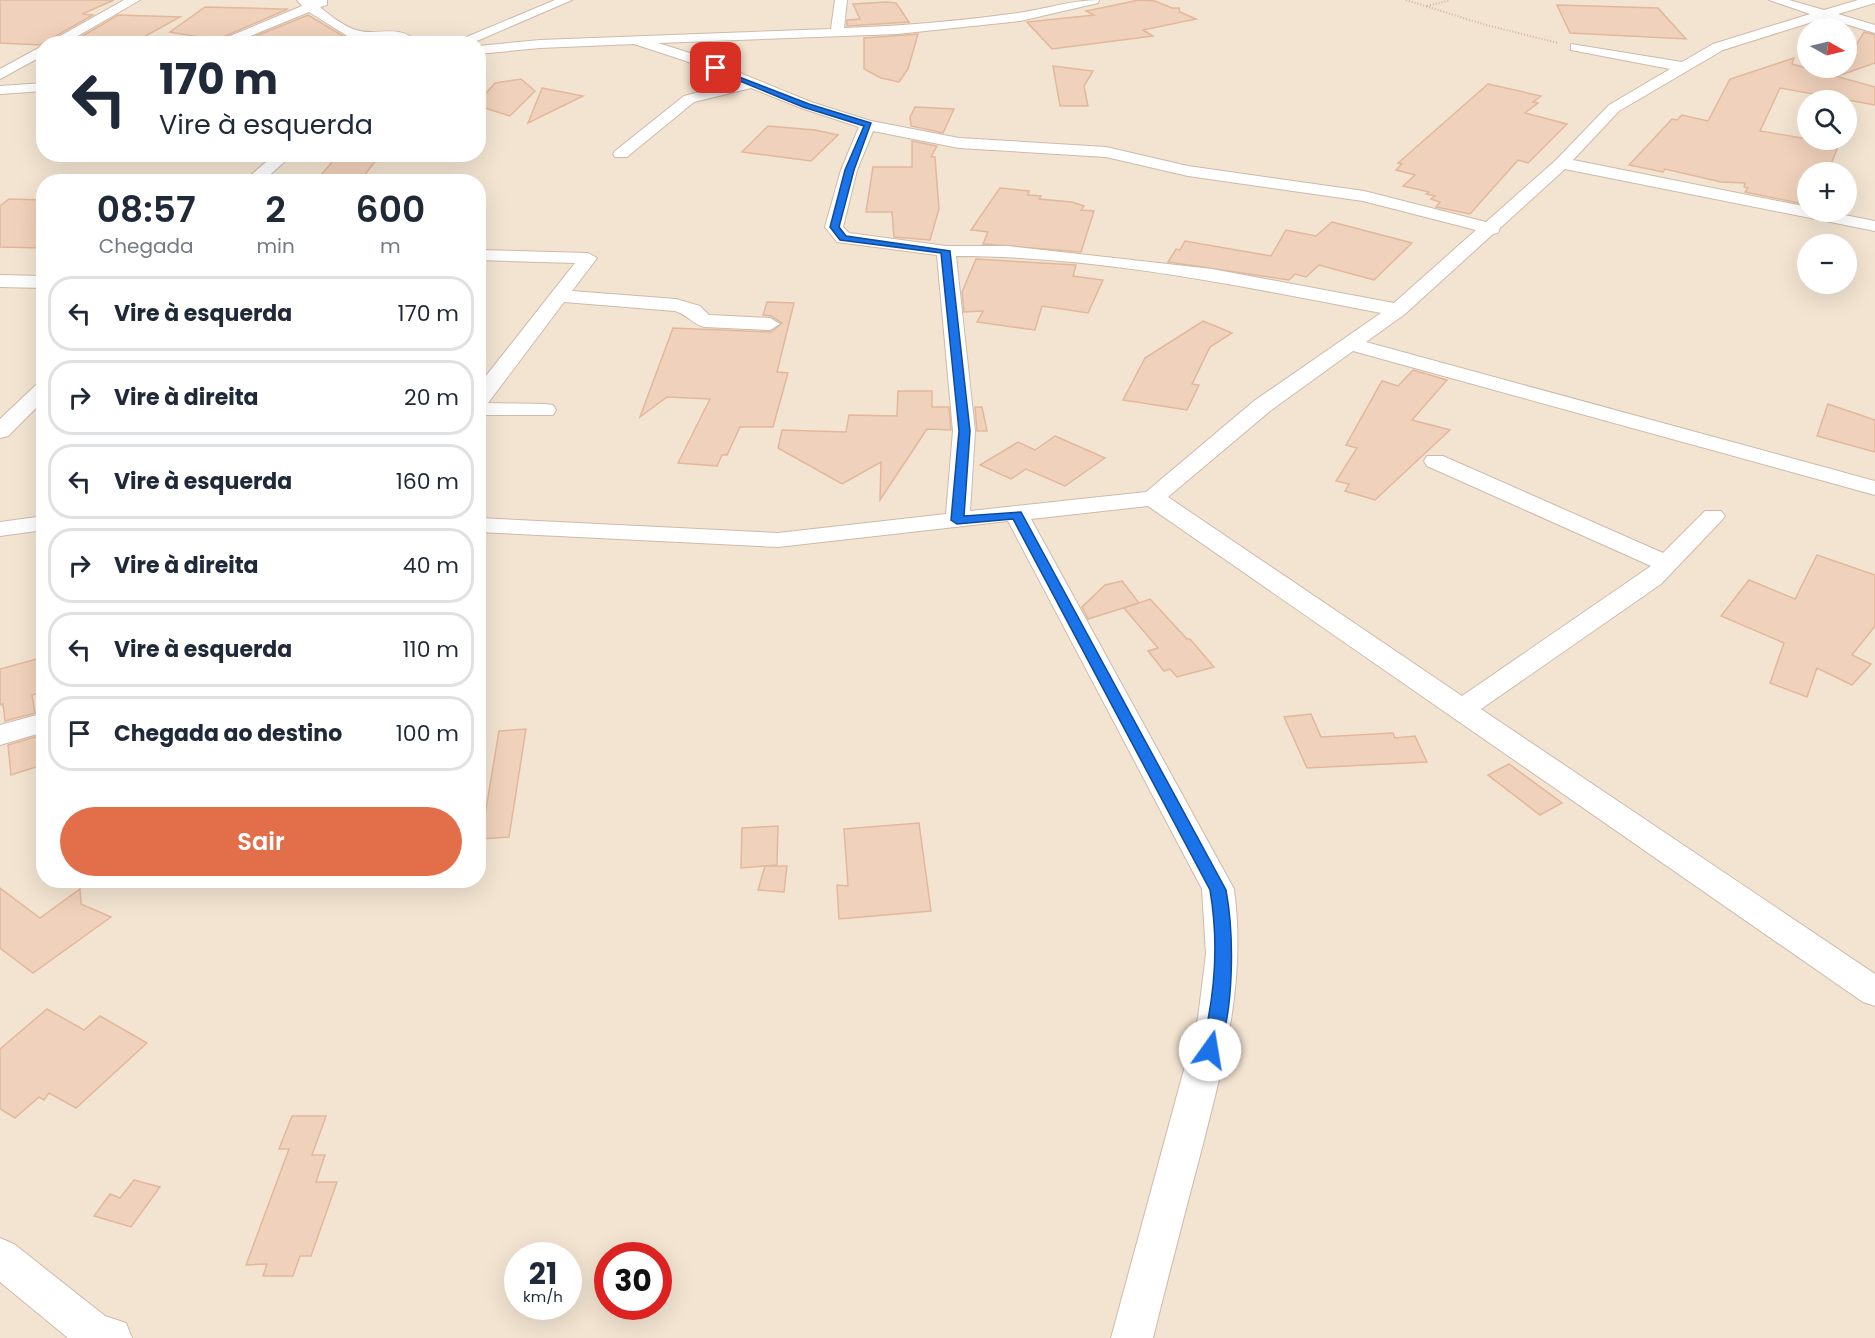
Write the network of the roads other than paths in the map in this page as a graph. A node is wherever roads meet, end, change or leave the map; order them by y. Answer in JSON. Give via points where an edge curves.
{"nodes":[{"id":1,"x":134,"y":0,"type":"edge"},
{"id":2,"x":329,"y":0,"type":"edge"},
{"id":3,"x":566,"y":0,"type":"edge"},
{"id":4,"x":841,"y":0,"type":"edge"},
{"id":5,"x":1093,"y":0,"type":"edge"},
{"id":6,"x":1775,"y":0,"type":"edge"},
{"id":7,"x":1871,"y":0,"type":"edge"},
{"id":8,"x":306,"y":3,"type":"edge"},
{"id":9,"x":1822,"y":14,"type":"junction"},
{"id":10,"x":1875,"y":29,"type":"edge"},
{"id":11,"x":837,"y":33,"type":"junction"},
{"id":12,"x":68,"y":36,"type":"edge"},
{"id":13,"x":235,"y":36,"type":"edge"},
{"id":14,"x":404,"y":36,"type":"edge"},
{"id":15,"x":477,"y":36,"type":"edge"},
{"id":16,"x":639,"y":42,"type":"junction"},
{"id":17,"x":1576,"y":47,"type":"road end"},
{"id":18,"x":486,"y":49,"type":"edge"},
{"id":19,"x":36,"y":54,"type":"edge"},
{"id":20,"x":1683,"y":67,"type":"junction"},
{"id":21,"x":0,"y":75,"type":"edge"},
{"id":22,"x":752,"y":83,"type":"junction"},
{"id":23,"x":36,"y":88,"type":"edge"},
{"id":24,"x":0,"y":90,"type":"edge"},
{"id":25,"x":868,"y":125,"type":"junction"},
{"id":26,"x":621,"y":154,"type":"dead end"},
{"id":27,"x":275,"y":162,"type":"edge"},
{"id":28,"x":1562,"y":164,"type":"junction"},
{"id":29,"x":261,"y":174,"type":"edge"},
{"id":30,"x":1875,"y":226,"type":"edge"},
{"id":31,"x":1492,"y":229,"type":"junction"},
{"id":32,"x":945,"y":251,"type":"junction"},
{"id":33,"x":486,"y":255,"type":"edge"},
{"id":34,"x":0,"y":280,"type":"edge"},
{"id":35,"x":36,"y":282,"type":"edge"},
{"id":36,"x":560,"y":296,"type":"junction"},
{"id":37,"x":1398,"y":310,"type":"junction"},
{"id":38,"x":770,"y":324,"type":"dead end"},
{"id":39,"x":1351,"y":344,"type":"junction"},
{"id":40,"x":486,"y":390,"type":"edge"},
{"id":41,"x":36,"y":396,"type":"edge"},
{"id":42,"x":486,"y":409,"type":"edge"},
{"id":43,"x":544,"y":410,"type":"dead end"},
{"id":44,"x":0,"y":431,"type":"edge"},
{"id":45,"x":1435,"y":461,"type":"dead end"},
{"id":46,"x":1875,"y":488,"type":"edge"},
{"id":47,"x":1153,"y":498,"type":"junction"},
{"id":48,"x":1017,"y":515,"type":"junction"},
{"id":49,"x":1713,"y":516,"type":"dead end"},
{"id":50,"x":957,"y":520,"type":"junction"},
{"id":51,"x":36,"y":524,"type":"edge"},
{"id":52,"x":486,"y":525,"type":"edge"},
{"id":53,"x":0,"y":529,"type":"edge"},
{"id":54,"x":1667,"y":564,"type":"junction"},
{"id":55,"x":1463,"y":708,"type":"junction"},
{"id":56,"x":36,"y":724,"type":"edge"},
{"id":57,"x":0,"y":735,"type":"edge"},
{"id":58,"x":1875,"y":992,"type":"edge"},
{"id":59,"x":0,"y":1257,"type":"edge"},
{"id":60,"x":111,"y":1338,"type":"edge"},
{"id":61,"x":1132,"y":1338,"type":"edge"}],
"edges":[{"from":1,"to":12,"type":"street"},
{"from":2,"to":8,"type":"street"},
{"from":3,"to":15,"type":"street"},
{"from":4,"to":11,"type":"street"},
{"from":5,"to":11,"type":"street","via":[[995,20]]},
{"from":6,"to":9,"type":"street"},
{"from":7,"to":9,"type":"street"},
{"from":8,"to":13,"type":"street"},
{"from":8,"to":14,"type":"street","via":[[353,34]]},
{"from":9,"to":10,"type":"street"},
{"from":9,"to":20,"type":"street","via":[[1718,47]]},
{"from":11,"to":16,"type":"street"},
{"from":16,"to":18,"type":"street"},
{"from":16,"to":22,"type":"street"},
{"from":17,"to":20,"type":"street"},
{"from":19,"to":21,"type":"street"},
{"from":20,"to":28,"type":"street","via":[[1614,108]]},
{"from":22,"to":25,"type":"street"},
{"from":22,"to":26,"type":"street","via":[[689,99]]},
{"from":23,"to":24,"type":"street"},
{"from":25,"to":31,"type":"street","via":[[959,143],[1106,152],[1188,171],[1364,196]]},
{"from":25,"to":32,"type":"street","via":[[849,170],[834,227],[843,238]]},
{"from":27,"to":29,"type":"street"},
{"from":28,"to":30,"type":"street"},
{"from":28,"to":31,"type":"street"},
{"from":31,"to":37,"type":"street"},
{"from":32,"to":37,"type":"street","via":[[1008,251],[1212,275]]},
{"from":32,"to":50,"type":"street","via":[[964,431]]},
{"from":33,"to":36,"type":"street","via":[[588,258]]},
{"from":34,"to":35,"type":"street"},
{"from":36,"to":38,"type":"street","via":[[676,305],[693,310],[704,321]]},
{"from":36,"to":40,"type":"street"},
{"from":37,"to":39,"type":"street"},
{"from":39,"to":46,"type":"street"},
{"from":39,"to":47,"type":"street","via":[[1262,406]]},
{"from":41,"to":44,"type":"street"},
{"from":42,"to":43,"type":"street"},
{"from":45,"to":54,"type":"street"},
{"from":47,"to":48,"type":"street"},
{"from":47,"to":55,"type":"street"},
{"from":48,"to":50,"type":"street"},
{"from":48,"to":61,"type":"street","via":[[1218,890],[1224,923],[1216,1028]]},
{"from":49,"to":54,"type":"street"},
{"from":50,"to":52,"type":"street","via":[[778,540]]},
{"from":51,"to":53,"type":"street"},
{"from":54,"to":55,"type":"street","via":[[1652,579]]},
{"from":55,"to":58,"type":"street"},
{"from":56,"to":57,"type":"street"},
{"from":59,"to":60,"type":"street","via":[[94,1333]]}]}
